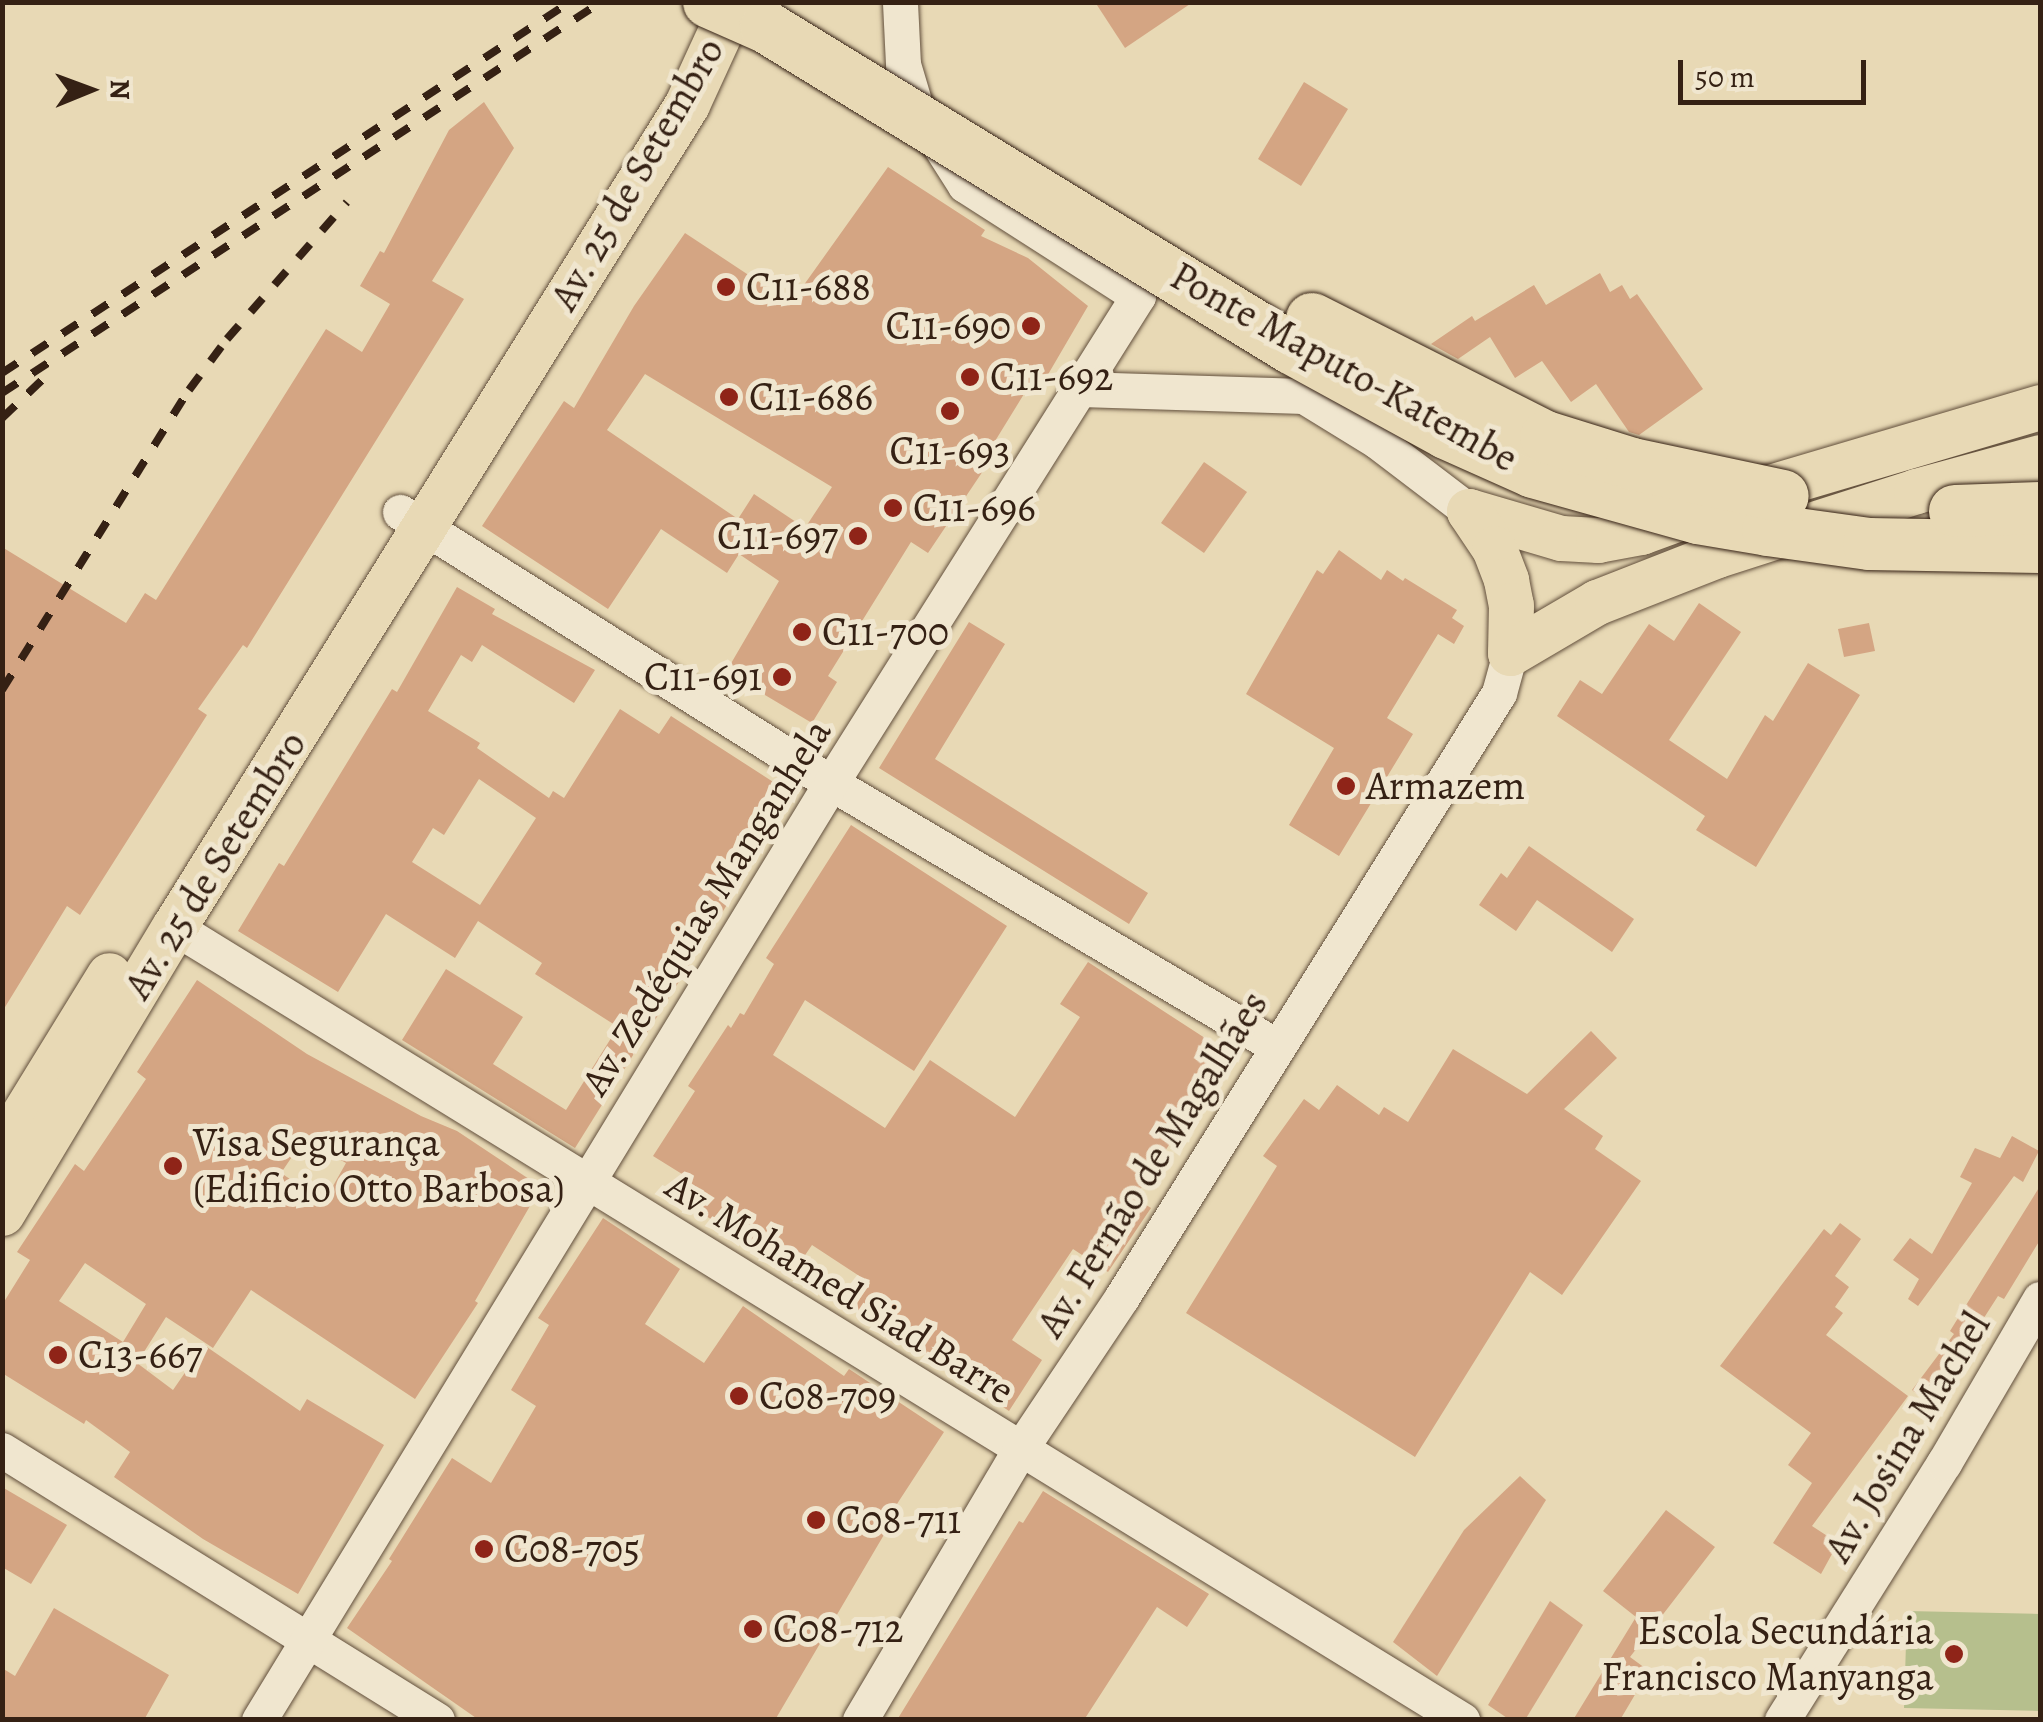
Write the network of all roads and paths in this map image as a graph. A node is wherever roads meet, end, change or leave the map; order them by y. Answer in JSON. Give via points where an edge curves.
{"nodes":[{"id":1,"x":778,"y":2,"type":"edge"},
{"id":2,"x":900,"y":2,"type":"edge"},
{"id":3,"x":726,"y":9,"type":"edge"},
{"id":4,"x":1080,"y":389,"type":"junction"},
{"id":5,"x":2040,"y":407,"type":"edge"},
{"id":6,"x":2040,"y":456,"type":"edge"},
{"id":7,"x":2040,"y":508,"type":"edge"},
{"id":8,"x":1469,"y":511,"type":"junction"},
{"id":9,"x":412,"y":521,"type":"junction"},
{"id":10,"x":2040,"y":546,"type":"edge"},
{"id":11,"x":1510,"y":653,"type":"junction"},
{"id":12,"x":831,"y":784,"type":"junction"},
{"id":13,"x":174,"y":927,"type":"junction"},
{"id":14,"x":1276,"y":1046,"type":"junction"},
{"id":15,"x":2,"y":1149,"type":"edge"},
{"id":16,"x":588,"y":1180,"type":"junction"},
{"id":17,"x":2,"y":1212,"type":"edge"},
{"id":18,"x":2040,"y":1299,"type":"edge"},
{"id":19,"x":2,"y":1450,"type":"edge"},
{"id":20,"x":1019,"y":1451,"type":"junction"},
{"id":21,"x":307,"y":1642,"type":"junction"},
{"id":22,"x":259,"y":1720,"type":"edge"},
{"id":23,"x":436,"y":1720,"type":"edge"},
{"id":24,"x":860,"y":1720,"type":"edge"},
{"id":25,"x":1462,"y":1720,"type":"edge"},
{"id":26,"x":1782,"y":1720,"type":"edge"}],
"edges":[{"from":1,"to":7,"type":"highway","name":"Ponte Maputo-Katembe","bridge":true,"via":[[1262,293],[1546,437],[1738,490],[1869,510]]},
{"from":2,"to":4,"type":"street","name":"Av. Zedéquias Manganhela","via":[[903,64],[916,108],[965,185],[1138,296]]},
{"from":3,"to":9,"type":"main road","name":"Av. 25 de Setembro","via":[[687,104]]},
{"from":3,"to":10,"type":"highway","name":"Ponte Maputo-Katembe","bridge":true,"via":[[766,27],[1291,348],[1533,472],[1682,514],[1768,530],[1869,544]]},
{"from":4,"to":8,"type":"street","via":[[1304,396],[1377,440]]},
{"from":4,"to":12,"type":"street","name":"Av. Zedéquias Manganhela"},
{"from":5,"to":8,"type":"main road","via":[[1598,540],[1561,538]]},
{"from":6,"to":11,"type":"main road","via":[[1670,573],[1598,602]]},
{"from":8,"to":11,"type":"main road","via":[[1506,580]]},
{"from":9,"to":12,"type":"street"},
{"from":9,"to":13,"type":"main road","name":"Av. 25 de Setembro"},
{"from":9,"to":15,"type":"main road","name":"Av. 25 de Setembro"},
{"from":11,"to":14,"type":"street","name":"Av. Fernão de Magalhães","via":[[1499,693]]},
{"from":12,"to":14,"type":"street"},
{"from":12,"to":16,"type":"street","name":"Av. Zedéquias Manganhela"},
{"from":13,"to":16,"type":"street","name":"Av. Mohamed Siad Barre"},
{"from":13,"to":17,"type":"main road","name":"Av. 25 de Setembro"},
{"from":14,"to":20,"type":"street","name":"Av. Fernão de Magalhães"},
{"from":16,"to":20,"type":"street","name":"Av. Mohamed Siad Barre"},
{"from":16,"to":21,"type":"street","name":"Av. Zedéquias Manganhela"},
{"from":18,"to":26,"type":"street","name":"Av. Josina Machel"},
{"from":19,"to":21,"type":"street"},
{"from":20,"to":24,"type":"street","name":"Av. Fernão de Magalhães"},
{"from":20,"to":25,"type":"street","name":"Av. Mohamed Siad Barre"},
{"from":21,"to":22,"type":"street","name":"Av. Zedéquias Manganhela"},
{"from":21,"to":23,"type":"street"}]}
